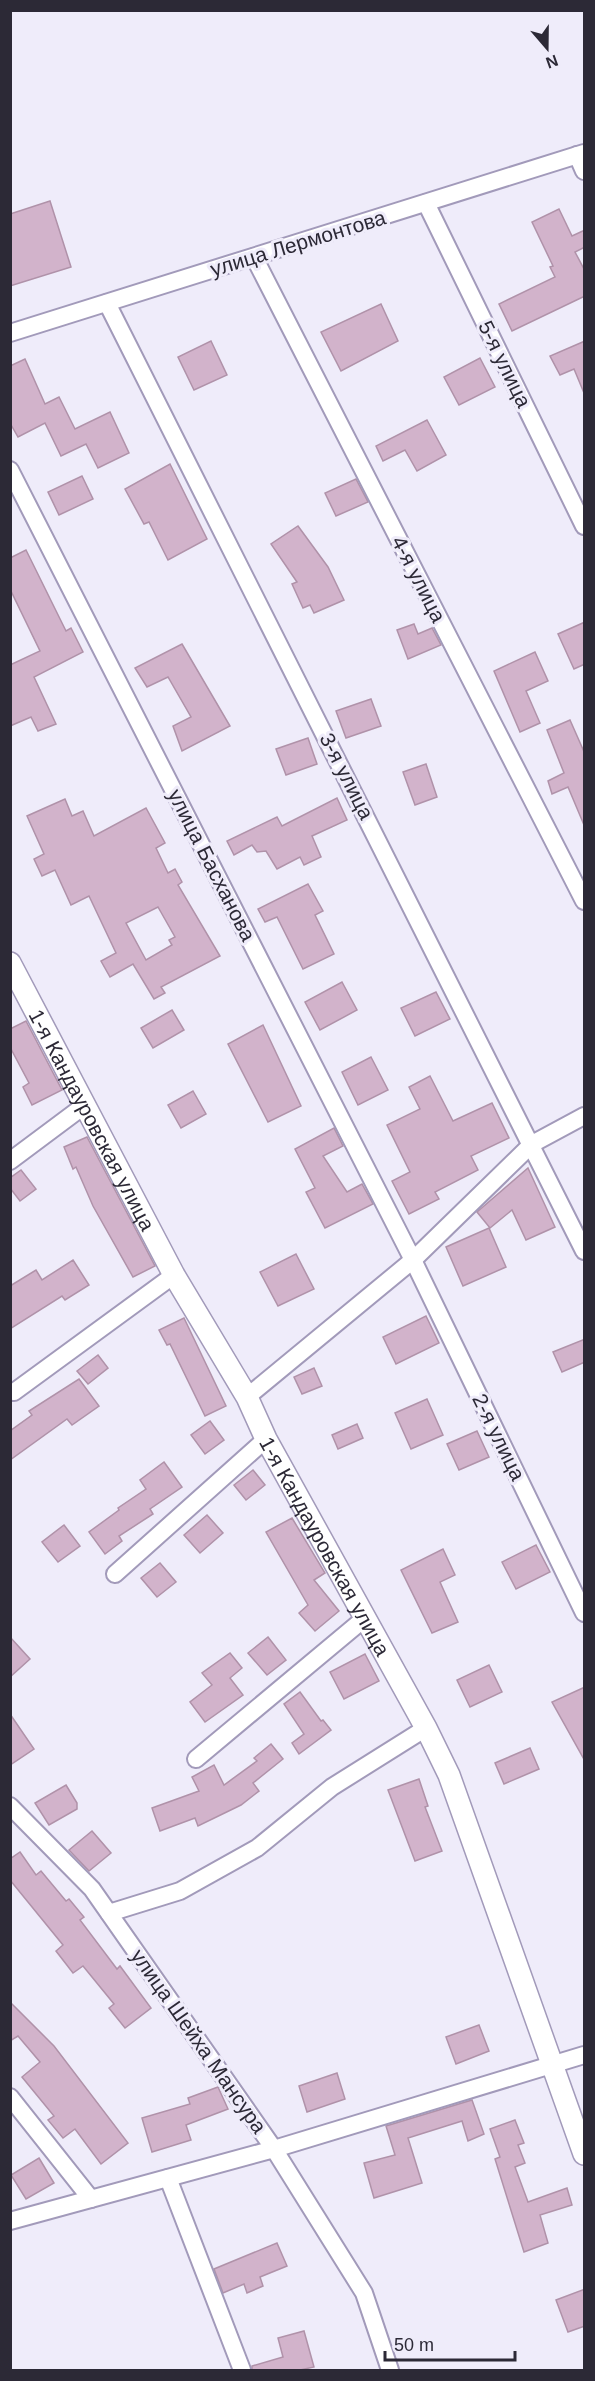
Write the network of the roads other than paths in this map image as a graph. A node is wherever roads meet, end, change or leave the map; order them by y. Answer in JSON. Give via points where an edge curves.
{"nodes":[{"id":1,"x":581,"y":154,"type":"edge"},
{"id":2,"x":585,"y":171,"type":"edge"},
{"id":3,"x":426,"y":203,"type":"junction"},
{"id":4,"x":254,"y":257,"type":"junction"},
{"id":5,"x":107,"y":303,"type":"junction"},
{"id":6,"x":10,"y":333,"type":"edge"},
{"id":7,"x":10,"y":470,"type":"edge"},
{"id":8,"x":585,"y":526,"type":"edge"},
{"id":9,"x":585,"y":901,"type":"edge"},
{"id":10,"x":10,"y":963,"type":"edge"},
{"id":11,"x":84,"y":1105,"type":"junction"},
{"id":12,"x":585,"y":1116,"type":"edge"},
{"id":13,"x":532,"y":1144,"type":"junction"},
{"id":14,"x":10,"y":1161,"type":"edge"},
{"id":15,"x":585,"y":1251,"type":"edge"},
{"id":16,"x":412,"y":1260,"type":"junction"},
{"id":17,"x":174,"y":1275,"type":"junction"},
{"id":18,"x":14,"y":1392,"type":"dead end"},
{"id":19,"x":247,"y":1397,"type":"junction"},
{"id":20,"x":266,"y":1439,"type":"junction"},
{"id":21,"x":115,"y":1574,"type":"dead end"},
{"id":22,"x":585,"y":1612,"type":"edge"},
{"id":23,"x":365,"y":1618,"type":"junction"},
{"id":24,"x":426,"y":1728,"type":"junction"},
{"id":25,"x":196,"y":1759,"type":"dead end"},
{"id":26,"x":10,"y":1806,"type":"edge"},
{"id":27,"x":109,"y":1913,"type":"junction"},
{"id":28,"x":585,"y":2055,"type":"edge"},
{"id":29,"x":554,"y":2065,"type":"junction"},
{"id":30,"x":10,"y":2097,"type":"edge"},
{"id":31,"x":274,"y":2149,"type":"junction"},
{"id":32,"x":585,"y":2154,"type":"edge"},
{"id":33,"x":168,"y":2178,"type":"junction"},
{"id":34,"x":91,"y":2199,"type":"junction"},
{"id":35,"x":10,"y":2221,"type":"edge"},
{"id":36,"x":242,"y":2370,"type":"edge"},
{"id":37,"x":390,"y":2370,"type":"edge"}],
"edges":[{"from":1,"to":2,"type":"street"},
{"from":1,"to":3,"type":"street","name":"улица Лермонтова"},
{"from":3,"to":4,"type":"street","name":"улица Лермонтова"},
{"from":3,"to":8,"type":"street","name":"5-я улица"},
{"from":4,"to":5,"type":"street","name":"улица Лермонтова"},
{"from":4,"to":9,"type":"street","name":"4-я улица"},
{"from":5,"to":6,"type":"street","name":"улица Лермонтова"},
{"from":5,"to":13,"type":"street","name":"3-я улица"},
{"from":7,"to":16,"type":"street","name":"улица Басханова"},
{"from":10,"to":11,"type":"street","name":"1-я Кандауровская улица"},
{"from":11,"to":14,"type":"street"},
{"from":11,"to":17,"type":"street","name":"1-я Кандауровская улица"},
{"from":12,"to":13,"type":"street"},
{"from":13,"to":15,"type":"street","name":"3-я улица"},
{"from":13,"to":16,"type":"street"},
{"from":16,"to":19,"type":"street"},
{"from":16,"to":22,"type":"street","name":"2-я улица"},
{"from":17,"to":18,"type":"street"},
{"from":17,"to":19,"type":"street","name":"1-я Кандауровская улица"},
{"from":19,"to":20,"type":"street","name":"1-я Кандауровская улица"},
{"from":20,"to":21,"type":"street"},
{"from":20,"to":23,"type":"street","name":"1-я Кандауровская улица"},
{"from":23,"to":24,"type":"street","name":"1-я Кандауровская улица"},
{"from":23,"to":25,"type":"street"},
{"from":24,"to":27,"type":"street","via":[[332,1787],[257,1848],[180,1891]]},
{"from":24,"to":29,"type":"street","name":"1-я Кандауровская улица","via":[[448,1775]]},
{"from":26,"to":27,"type":"street","name":"улица Шейха Мансура","via":[[92,1888]]},
{"from":27,"to":31,"type":"street","name":"улица Шейха Мансура"},
{"from":28,"to":29,"type":"street"},
{"from":29,"to":31,"type":"street"},
{"from":29,"to":32,"type":"street","name":"1-я Кандауровская улица"},
{"from":30,"to":34,"type":"street"},
{"from":31,"to":33,"type":"street"},
{"from":31,"to":37,"type":"street","name":"улица Шейха Мансура","via":[[364,2293]]},
{"from":33,"to":34,"type":"street"},
{"from":33,"to":36,"type":"street"},
{"from":34,"to":35,"type":"street"}]}
